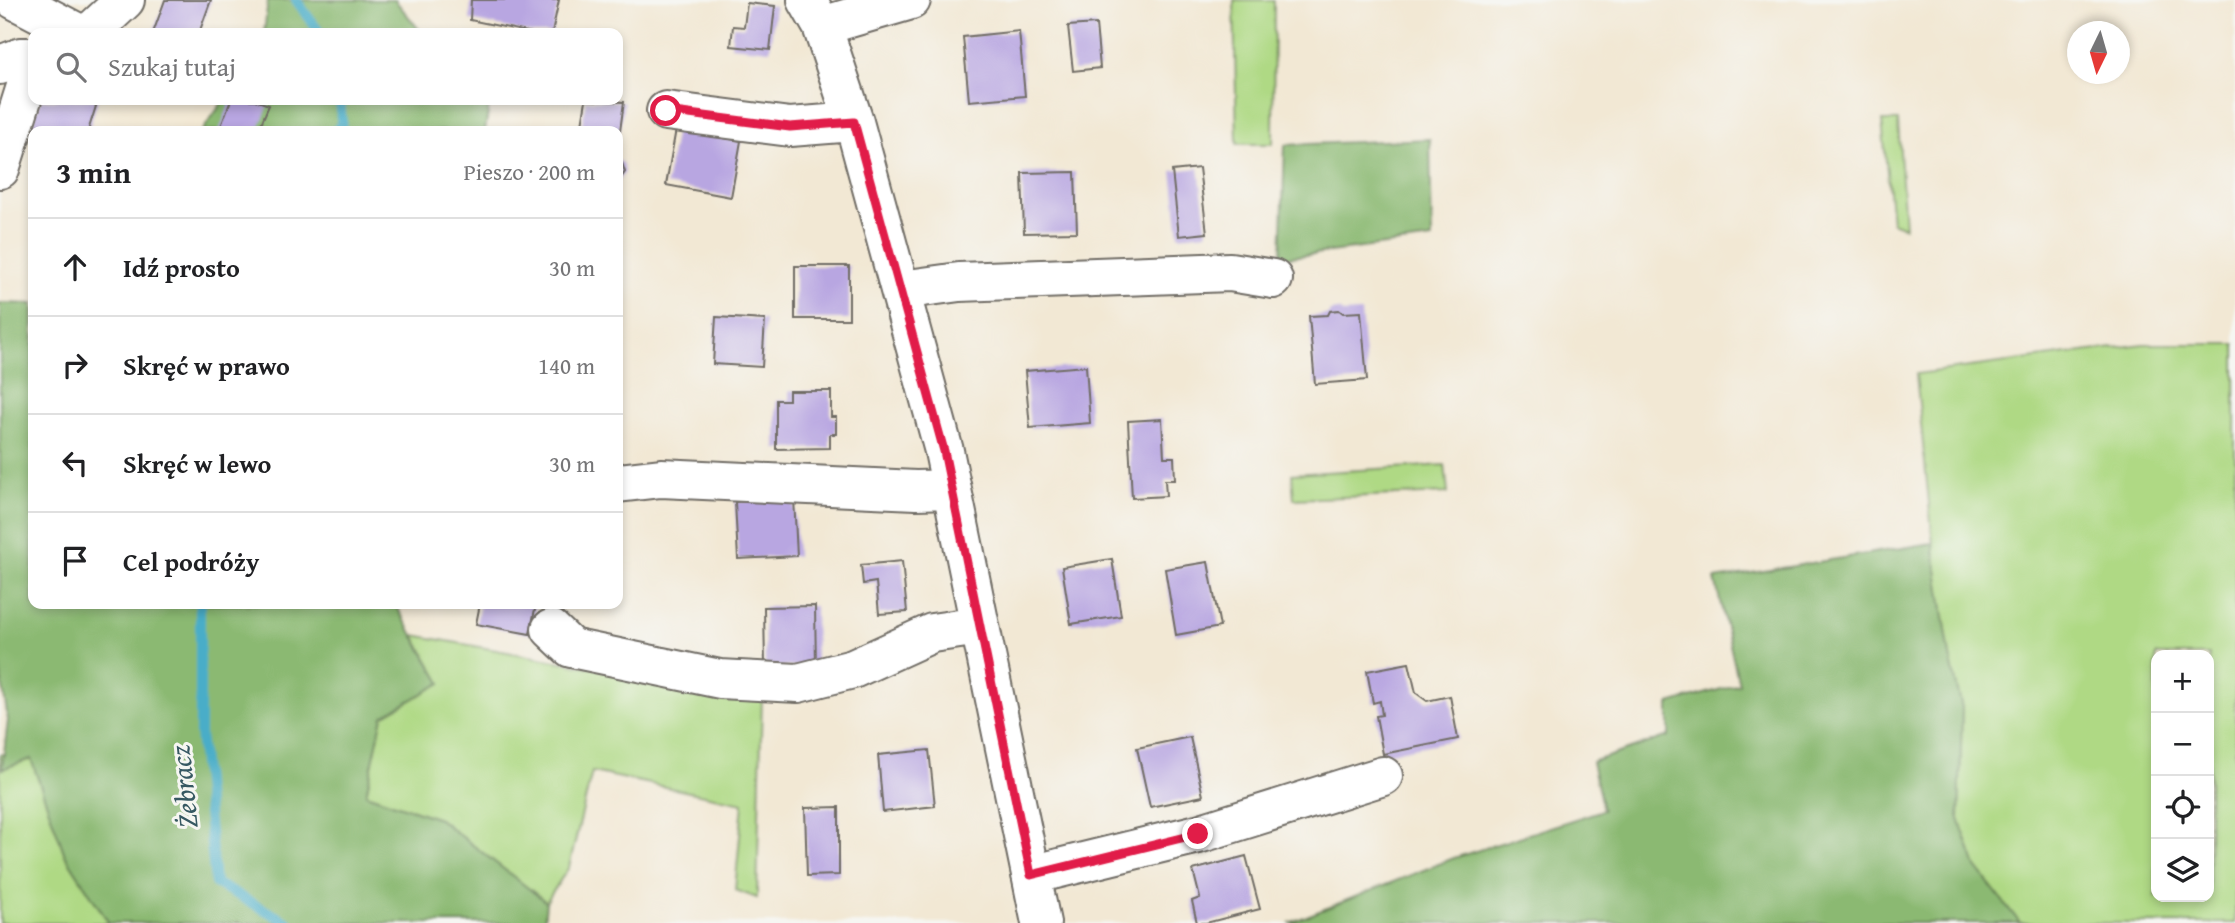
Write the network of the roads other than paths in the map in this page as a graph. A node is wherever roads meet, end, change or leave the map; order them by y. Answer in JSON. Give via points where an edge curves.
{"nodes":[{"id":1,"x":15,"y":0,"type":"edge"},
{"id":2,"x":125,"y":0,"type":"edge"},
{"id":3,"x":911,"y":0,"type":"edge"},
{"id":4,"x":815,"y":13,"type":"edge"},
{"id":5,"x":68,"y":28,"type":"edge"},
{"id":6,"x":96,"y":28,"type":"edge"},
{"id":7,"x":28,"y":57,"type":"edge"},
{"id":8,"x":0,"y":65,"type":"edge"},
{"id":9,"x":28,"y":80,"type":"edge"},
{"id":10,"x":666,"y":111,"type":"dead end"},
{"id":11,"x":854,"y":122,"type":"junction"},
{"id":12,"x":0,"y":169,"type":"edge"},
{"id":13,"x":1273,"y":279,"type":"dead end"},
{"id":14,"x":901,"y":290,"type":"junction"},
{"id":15,"x":623,"y":482,"type":"edge"},
{"id":16,"x":952,"y":489,"type":"junction"},
{"id":17,"x":979,"y":626,"type":"junction"},
{"id":18,"x":551,"y":629,"type":"dead end"},
{"id":19,"x":1384,"y":776,"type":"dead end"},
{"id":20,"x":1031,"y":875,"type":"junction"},
{"id":21,"x":1041,"y":923,"type":"edge"}],
"edges":[{"from":1,"to":5,"type":"street"},
{"from":2,"to":6,"type":"street"},
{"from":3,"to":4,"type":"street"},
{"from":4,"to":11,"type":"street"},
{"from":7,"to":8,"type":"street"},
{"from":9,"to":12,"type":"street"},
{"from":10,"to":11,"type":"street","via":[[790,127]]},
{"from":11,"to":14,"type":"street"},
{"from":13,"to":14,"type":"street","via":[[1230,272],[959,282]]},
{"from":14,"to":16,"type":"street"},
{"from":15,"to":16,"type":"street","via":[[661,478]]},
{"from":16,"to":17,"type":"street"},
{"from":17,"to":18,"type":"street","via":[[932,633],[853,669],[798,683],[720,679],[571,648]]},
{"from":17,"to":20,"type":"street"},
{"from":19,"to":20,"type":"street","via":[[1198,834]]},
{"from":20,"to":21,"type":"street"}]}
